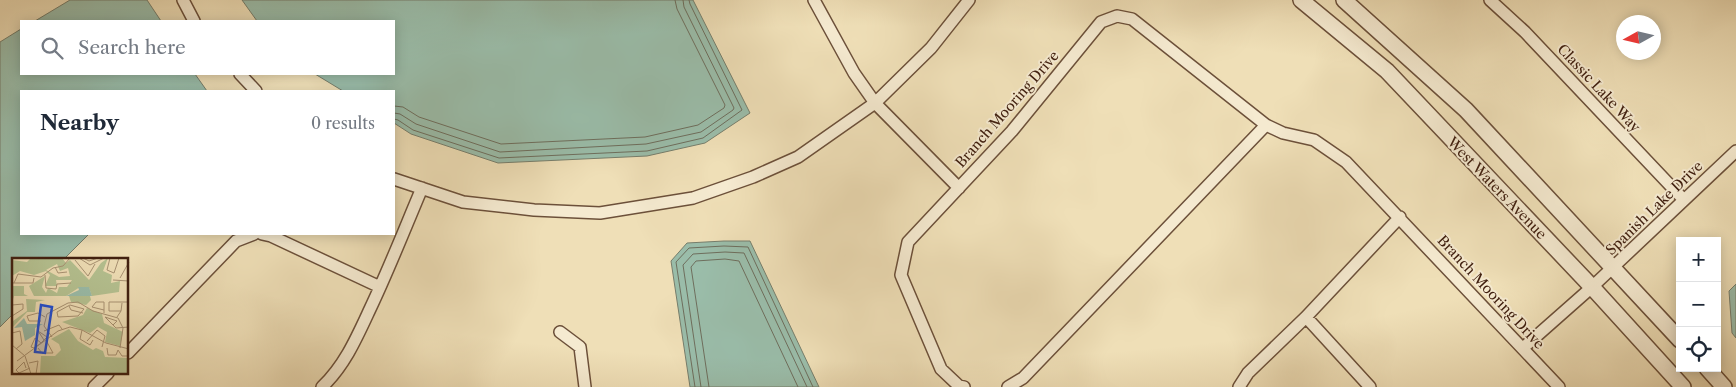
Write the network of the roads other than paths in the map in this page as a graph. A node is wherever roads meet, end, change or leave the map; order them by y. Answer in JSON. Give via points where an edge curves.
{"nodes":[{"id":1,"x":182,"y":0,"type":"edge"},
{"id":2,"x":814,"y":0,"type":"edge"},
{"id":3,"x":969,"y":0,"type":"edge"},
{"id":4,"x":1301,"y":0,"type":"edge"},
{"id":5,"x":1344,"y":0,"type":"edge"},
{"id":6,"x":1490,"y":0,"type":"edge"},
{"id":7,"x":193,"y":20,"type":"edge"},
{"id":8,"x":241,"y":75,"type":"edge"},
{"id":9,"x":255,"y":90,"type":"edge"},
{"id":10,"x":875,"y":103,"type":"junction"},
{"id":11,"x":1266,"y":125,"type":"junction"},
{"id":12,"x":1736,"y":151,"type":"edge"},
{"id":13,"x":395,"y":179,"type":"edge"},
{"id":14,"x":422,"y":188,"type":"junction"},
{"id":15,"x":959,"y":188,"type":"junction"},
{"id":16,"x":1684,"y":200,"type":"junction"},
{"id":17,"x":1400,"y":217,"type":"junction"},
{"id":18,"x":251,"y":235,"type":"edge"},
{"id":19,"x":266,"y":235,"type":"edge"},
{"id":20,"x":1612,"y":269,"type":"junction"},
{"id":21,"x":380,"y":287,"type":"junction"},
{"id":22,"x":1592,"y":287,"type":"junction"},
{"id":23,"x":1306,"y":317,"type":"junction"},
{"id":24,"x":560,"y":332,"type":"dead end"},
{"id":25,"x":1676,"y":336,"type":"edge"},
{"id":26,"x":1523,"y":348,"type":"junction"},
{"id":27,"x":129,"y":352,"type":"edge"},
{"id":28,"x":1711,"y":372,"type":"edge"},
{"id":29,"x":107,"y":374,"type":"edge"},
{"id":30,"x":94,"y":387,"type":"edge"},
{"id":31,"x":322,"y":387,"type":"edge"},
{"id":32,"x":585,"y":387,"type":"edge"},
{"id":33,"x":964,"y":387,"type":"edge"},
{"id":34,"x":1008,"y":387,"type":"edge"},
{"id":35,"x":1240,"y":387,"type":"edge"},
{"id":36,"x":1370,"y":387,"type":"edge"},
{"id":37,"x":1559,"y":387,"type":"edge"},
{"id":38,"x":1683,"y":387,"type":"edge"},
{"id":39,"x":1724,"y":387,"type":"edge"}],
"edges":[{"from":1,"to":7,"type":"street"},
{"from":2,"to":10,"type":"street","via":[[854,73]]},
{"from":3,"to":10,"type":"street","via":[[931,48]]},
{"from":4,"to":22,"type":"street","name":"West Waters Avenue","via":[[1387,71]]},
{"from":5,"to":20,"type":"street","name":"West Waters Avenue","via":[[1466,110]]},
{"from":6,"to":16,"type":"street","name":"Classic Lake Way","via":[[1525,32]]},
{"from":8,"to":9,"type":"street"},
{"from":10,"to":14,"type":"street","via":[[798,157],[693,198],[600,212],[534,210],[463,202]]},
{"from":10,"to":15,"type":"street"},
{"from":11,"to":15,"type":"street","name":"Branch Mooring Drive","via":[[1132,19],[1116,16],[1101,22],[1012,131]]},
{"from":11,"to":17,"type":"street","name":"Branch Mooring Drive","via":[[1283,133],[1314,140],[1346,162]]},
{"from":11,"to":34,"type":"street","via":[[1023,378]]},
{"from":12,"to":16,"type":"street","name":"Spanish Lake Drive"},
{"from":13,"to":14,"type":"street"},
{"from":14,"to":21,"type":"street"},
{"from":15,"to":33,"type":"street","name":"Branch Mooring Drive","via":[[908,242],[901,275],[940,369]]},
{"from":16,"to":20,"type":"street","name":"Spanish Lake Drive"},
{"from":17,"to":23,"type":"street"},
{"from":17,"to":26,"type":"street","name":"Branch Mooring Drive"},
{"from":18,"to":27,"type":"street","via":[[236,241]]},
{"from":19,"to":21,"type":"street"},
{"from":20,"to":22,"type":"street","name":"Spanish Lake Drive"},
{"from":20,"to":25,"type":"street","name":"West Waters Avenue"},
{"from":21,"to":31,"type":"street","via":[[349,354]]},
{"from":22,"to":26,"type":"street","name":"Spanish Lake Drive"},
{"from":22,"to":38,"type":"street","name":"West Waters Avenue"},
{"from":23,"to":35,"type":"street","via":[[1248,373]]},
{"from":23,"to":36,"type":"street"},
{"from":24,"to":32,"type":"street","via":[[580,347]]},
{"from":26,"to":37,"type":"street","name":"Branch Mooring Drive"},
{"from":28,"to":39,"type":"street"},
{"from":29,"to":30,"type":"street"}]}
